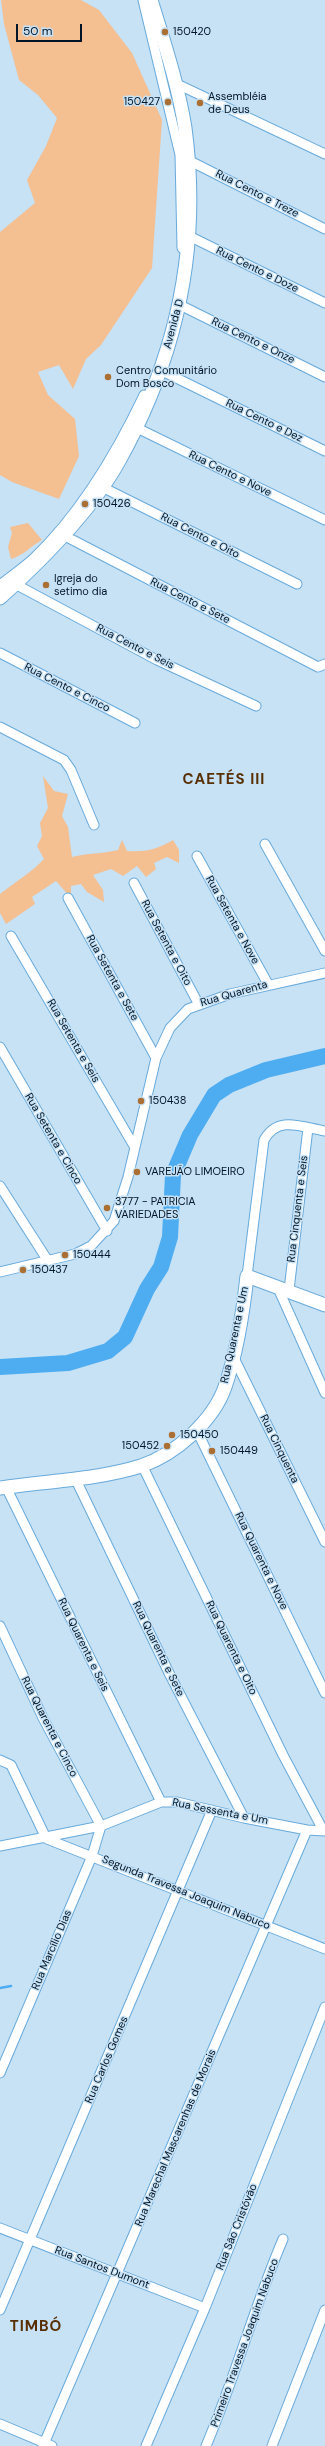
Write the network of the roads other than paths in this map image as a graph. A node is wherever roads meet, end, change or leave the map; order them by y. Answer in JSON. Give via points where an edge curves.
{"nodes":[{"id":1,"x":143,"y":0,"type":"edge"},
{"id":2,"x":151,"y":0,"type":"edge"},
{"id":3,"x":177,"y":84,"type":"junction"},
{"id":4,"x":325,"y":154,"type":"edge"},
{"id":5,"x":188,"y":160,"type":"junction"},
{"id":6,"x":325,"y":229,"type":"edge"},
{"id":7,"x":189,"y":236,"type":"junction"},
{"id":8,"x":325,"y":303,"type":"edge"},
{"id":9,"x":180,"y":305,"type":"junction"},
{"id":10,"x":160,"y":370,"type":"junction"},
{"id":11,"x":325,"y":377,"type":"edge"},
{"id":12,"x":135,"y":427,"type":"junction"},
{"id":13,"x":325,"y":451,"type":"edge"},
{"id":14,"x":102,"y":487,"type":"junction"},
{"id":15,"x":325,"y":520,"type":"edge"},
{"id":16,"x":63,"y":535,"type":"junction"},
{"id":17,"x":15,"y":584,"type":"junction"},
{"id":18,"x":297,"y":584,"type":"dead end"},
{"id":19,"x":0,"y":585,"type":"edge"},
{"id":20,"x":0,"y":598,"type":"edge"},
{"id":21,"x":0,"y":653,"type":"edge"},
{"id":22,"x":321,"y":665,"type":"edge"},
{"id":23,"x":256,"y":706,"type":"dead end"},
{"id":24,"x":134,"y":723,"type":"dead end"},
{"id":25,"x":0,"y":727,"type":"edge"},
{"id":26,"x":94,"y":825,"type":"dead end"},
{"id":27,"x":265,"y":844,"type":"dead end"},
{"id":28,"x":197,"y":856,"type":"dead end"},
{"id":29,"x":134,"y":883,"type":"dead end"},
{"id":30,"x":68,"y":898,"type":"dead end"},
{"id":31,"x":11,"y":936,"type":"dead end"},
{"id":32,"x":325,"y":951,"type":"edge"},
{"id":33,"x":325,"y":973,"type":"edge"},
{"id":34,"x":268,"y":984,"type":"junction"},
{"id":35,"x":198,"y":1003,"type":"junction"},
{"id":36,"x":0,"y":1047,"type":"edge"},
{"id":37,"x":156,"y":1058,"type":"junction"},
{"id":38,"x":308,"y":1128,"type":"junction"},
{"id":39,"x":325,"y":1131,"type":"edge"},
{"id":40,"x":134,"y":1146,"type":"junction"},
{"id":41,"x":0,"y":1186,"type":"edge"},
{"id":42,"x":107,"y":1231,"type":"junction"},
{"id":43,"x":48,"y":1261,"type":"junction"},
{"id":44,"x":0,"y":1272,"type":"edge"},
{"id":45,"x":247,"y":1276,"type":"junction"},
{"id":46,"x":283,"y":1288,"type":"junction"},
{"id":47,"x":325,"y":1305,"type":"edge"},
{"id":48,"x":233,"y":1356,"type":"junction"},
{"id":49,"x":325,"y":1393,"type":"edge"},
{"id":50,"x":196,"y":1429,"type":"junction"},
{"id":51,"x":142,"y":1465,"type":"junction"},
{"id":52,"x":75,"y":1478,"type":"junction"},
{"id":53,"x":3,"y":1488,"type":"edge"},
{"id":54,"x":325,"y":1542,"type":"edge"},
{"id":55,"x":0,"y":1626,"type":"edge"},
{"id":56,"x":325,"y":1693,"type":"edge"},
{"id":57,"x":0,"y":1760,"type":"edge"},
{"id":58,"x":160,"y":1802,"type":"junction"},
{"id":59,"x":212,"y":1810,"type":"junction"},
{"id":60,"x":244,"y":1818,"type":"junction"},
{"id":61,"x":101,"y":1826,"type":"junction"},
{"id":62,"x":307,"y":1830,"type":"junction"},
{"id":63,"x":324,"y":1830,"type":"edge"},
{"id":64,"x":46,"y":1838,"type":"junction"},
{"id":65,"x":0,"y":1846,"type":"edge"},
{"id":66,"x":92,"y":1856,"type":"junction"},
{"id":67,"x":179,"y":1891,"type":"junction"},
{"id":68,"x":267,"y":1926,"type":"junction"},
{"id":69,"x":325,"y":1949,"type":"edge"},
{"id":70,"x":325,"y":2007,"type":"edge"},
{"id":71,"x":0,"y":2073,"type":"edge"},
{"id":72,"x":0,"y":2228,"type":"edge"},
{"id":73,"x":283,"y":2239,"type":"dead end"},
{"id":74,"x":30,"y":2240,"type":"junction"},
{"id":75,"x":118,"y":2274,"type":"junction"},
{"id":76,"x":205,"y":2308,"type":"junction"},
{"id":77,"x":0,"y":2310,"type":"edge"},
{"id":78,"x":325,"y":2310,"type":"edge"},
{"id":79,"x":0,"y":2424,"type":"edge"},
{"id":80,"x":47,"y":2445,"type":"edge"},
{"id":81,"x":146,"y":2446,"type":"edge"},
{"id":82,"x":206,"y":2446,"type":"edge"},
{"id":83,"x":272,"y":2446,"type":"edge"}],
"edges":[{"from":1,"to":19,"type":"street","name":"Avenida D","via":[[180,155],[182,273],[160,361],[128,430],[70,518],[33,558]]},
{"from":2,"to":3,"type":"street","name":"Avenida D"},
{"from":3,"to":4,"type":"street"},
{"from":3,"to":5,"type":"street","name":"Avenida D"},
{"from":5,"to":6,"type":"street","name":"Rua Cento e Treze"},
{"from":5,"to":7,"type":"street","name":"Avenida D"},
{"from":7,"to":8,"type":"street","name":"Rua Cento e Doze"},
{"from":7,"to":9,"type":"street","name":"Avenida D"},
{"from":9,"to":10,"type":"street","name":"Avenida D"},
{"from":9,"to":11,"type":"street","name":"Rua Cento e Onze"},
{"from":10,"to":12,"type":"street","name":"Avenida D"},
{"from":10,"to":13,"type":"street","name":"Rua Cento e Dez"},
{"from":12,"to":14,"type":"street","name":"Avenida D","via":[[119,461]]},
{"from":12,"to":15,"type":"street","name":"Rua Cento e Nove"},
{"from":14,"to":16,"type":"street","name":"Avenida D"},
{"from":14,"to":18,"type":"street","name":"Rua Cento e Oito"},
{"from":16,"to":17,"type":"street","name":"Avenida D"},
{"from":16,"to":22,"type":"street","name":"Rua Cento e Sete"},
{"from":17,"to":20,"type":"street","name":"Avenida D"},
{"from":17,"to":23,"type":"street","name":"Rua Cento e Seis","via":[[157,660]]},
{"from":21,"to":24,"type":"street","name":"Rua Cento e Cinco"},
{"from":25,"to":26,"type":"street","via":[[64,760],[71,770]]},
{"from":27,"to":32,"type":"street"},
{"from":28,"to":34,"type":"street","name":"Rua Setenta e Nove"},
{"from":29,"to":35,"type":"street","name":"Rua Setenta e Oito"},
{"from":30,"to":37,"type":"street","name":"Rua Setenta e Sete"},
{"from":31,"to":40,"type":"street","name":"Rua Setenta e Seis"},
{"from":33,"to":34,"type":"street","name":"Rua Quarenta"},
{"from":34,"to":35,"type":"street","name":"Rua Quarenta"},
{"from":35,"to":37,"type":"street","name":"Rua Quarenta","via":[[188,1009],[170,1028]]},
{"from":36,"to":42,"type":"street","name":"Rua Setenta e Cinco"},
{"from":37,"to":40,"type":"street","name":"Rua Quarenta"},
{"from":38,"to":39,"type":"street","name":"Rua Quarenta e Um"},
{"from":38,"to":45,"type":"street","name":"Rua Quarenta e Um","via":[[283,1124],[274,1126],[264,1140]]},
{"from":38,"to":46,"type":"street","name":"Rua Cinquenta e Seis"},
{"from":40,"to":42,"type":"street","name":"Rua Quarenta","via":[[121,1203]]},
{"from":41,"to":43,"type":"street"},
{"from":42,"to":43,"type":"street","name":"Rua Quarenta","via":[[91,1246],[75,1254]]},
{"from":43,"to":44,"type":"street","name":"Rua Quarenta"},
{"from":45,"to":46,"type":"street"},
{"from":45,"to":48,"type":"street","name":"Rua Quarenta e Um"},
{"from":46,"to":47,"type":"street"},
{"from":46,"to":49,"type":"street"},
{"from":48,"to":50,"type":"street","name":"Rua Quarenta e Um","via":[[225,1387]]},
{"from":48,"to":54,"type":"street","name":"Rua Cinquenta"},
{"from":50,"to":51,"type":"street","name":"Rua Quarenta e Um","via":[[176,1447]]},
{"from":50,"to":56,"type":"street","name":"Rua Quarenta e Nove"},
{"from":51,"to":52,"type":"street","name":"Rua Quarenta e Um"},
{"from":51,"to":63,"type":"street","name":"Rua Quarenta e Oito","via":[[283,1754]]},
{"from":52,"to":53,"type":"street","name":"Rua Quarenta e Um"},
{"from":52,"to":60,"type":"street","name":"Rua Quarenta e Sete","via":[[170,1675]]},
{"from":53,"to":58,"type":"street","name":"Rua Quarenta e Seis"},
{"from":55,"to":61,"type":"street","name":"Rua Quarenta e Cinco","via":[[43,1718]]},
{"from":57,"to":64,"type":"street","via":[[11,1765]]},
{"from":58,"to":59,"type":"street","name":"Rua Sessenta e Um","via":[[177,1802]]},
{"from":58,"to":61,"type":"street","name":"Rua Sessenta e Um"},
{"from":59,"to":60,"type":"street","name":"Rua Sessenta e Um"},
{"from":59,"to":67,"type":"street","name":"Rua Carlos Gomes"},
{"from":60,"to":62,"type":"street","name":"Rua Sessenta e Um"},
{"from":61,"to":64,"type":"street","name":"Rua Sessenta e Um"},
{"from":61,"to":66,"type":"street","name":"Rua Marcílio Dias"},
{"from":62,"to":63,"type":"street","name":"Rua Sessenta e Um"},
{"from":62,"to":68,"type":"street","name":"Rua Marechal Mascarenhas de Morais"},
{"from":64,"to":65,"type":"street","name":"Rua Sessenta e Um"},
{"from":64,"to":66,"type":"street","name":"Segunda Travessa Joaquim Nabuco"},
{"from":66,"to":67,"type":"street","name":"Segunda Travessa Joaquim Nabuco"},
{"from":66,"to":71,"type":"street","name":"Rua Marcílio Dias"},
{"from":67,"to":68,"type":"street","name":"Segunda Travessa Joaquim Nabuco"},
{"from":67,"to":74,"type":"street","name":"Rua Carlos Gomes"},
{"from":68,"to":69,"type":"street","name":"Segunda Travessa Joaquim Nabuco"},
{"from":68,"to":75,"type":"street","name":"Rua Marechal Mascarenhas de Morais"},
{"from":70,"to":76,"type":"street","name":"Rua São Cristóvão"},
{"from":72,"to":74,"type":"street","name":"Rua Santos Dumont"},
{"from":73,"to":82,"type":"street","name":"Primeiro Travessa Joaquim Nabuco","via":[[254,2310],[220,2414]]},
{"from":74,"to":75,"type":"street","name":"Rua Santos Dumont"},
{"from":74,"to":77,"type":"street","name":"Rua Carlos Gomes"},
{"from":75,"to":76,"type":"street","name":"Rua Santos Dumont"},
{"from":75,"to":80,"type":"street","name":"Rua Marechal Mascarenhas de Morais"},
{"from":76,"to":81,"type":"street","name":"Rua São Cristóvão"},
{"from":78,"to":83,"type":"street"},
{"from":79,"to":80,"type":"street"}]}
